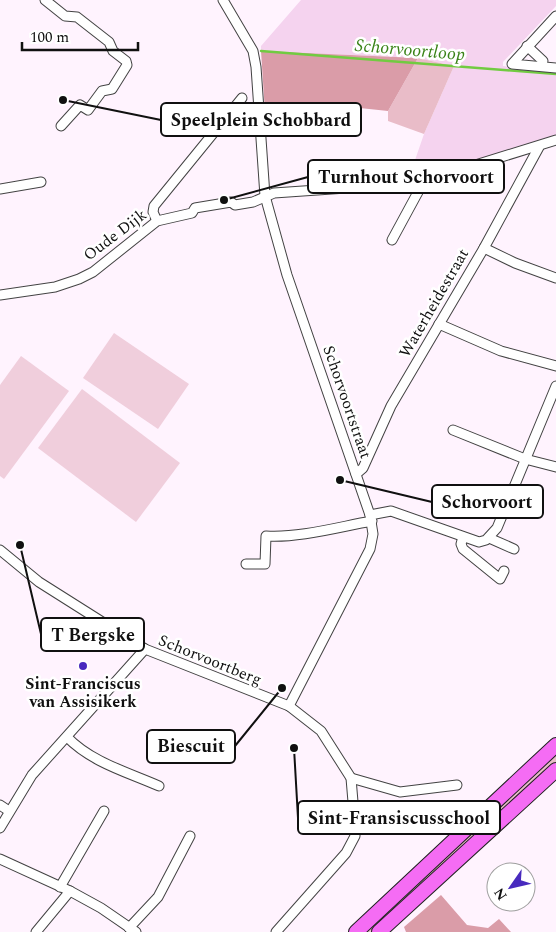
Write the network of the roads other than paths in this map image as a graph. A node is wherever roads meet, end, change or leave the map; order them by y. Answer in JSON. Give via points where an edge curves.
{"nodes":[{"id":1,"x":45,"y":0,"type":"edge"},
{"id":2,"x":222,"y":0,"type":"edge"},
{"id":3,"x":556,"y":16,"type":"edge"},
{"id":4,"x":527,"y":46,"type":"junction"},
{"id":5,"x":543,"y":61,"type":"dead end"},
{"id":6,"x":556,"y":68,"type":"edge"},
{"id":7,"x":242,"y":98,"type":"dead end"},
{"id":8,"x":61,"y":126,"type":"dead end"},
{"id":9,"x":556,"y":140,"type":"edge"},
{"id":10,"x":539,"y":147,"type":"junction"},
{"id":11,"x":424,"y":181,"type":"junction"},
{"id":12,"x":41,"y":182,"type":"dead end"},
{"id":13,"x":0,"y":189,"type":"edge"},
{"id":14,"x":265,"y":196,"type":"junction"},
{"id":15,"x":157,"y":221,"type":"junction"},
{"id":16,"x":392,"y":240,"type":"dead end"},
{"id":17,"x":484,"y":248,"type":"junction"},
{"id":18,"x":556,"y":278,"type":"edge"},
{"id":19,"x":0,"y":295,"type":"edge"},
{"id":20,"x":439,"y":324,"type":"junction"},
{"id":21,"x":556,"y":366,"type":"edge"},
{"id":22,"x":556,"y":386,"type":"edge"},
{"id":23,"x":453,"y":430,"type":"dead end"},
{"id":24,"x":525,"y":460,"type":"junction"},
{"id":25,"x":556,"y":467,"type":"edge"},
{"id":26,"x":356,"y":474,"type":"junction"},
{"id":27,"x":371,"y":518,"type":"junction"},
{"id":28,"x":463,"y":538,"type":"junction"},
{"id":29,"x":488,"y":539,"type":"junction"},
{"id":30,"x":514,"y":549,"type":"dead end"},
{"id":31,"x":0,"y":550,"type":"edge"},
{"id":32,"x":246,"y":564,"type":"dead end"},
{"id":33,"x":504,"y":571,"type":"dead end"},
{"id":34,"x":145,"y":649,"type":"junction"},
{"id":35,"x":289,"y":706,"type":"junction"},
{"id":36,"x":67,"y":737,"type":"junction"},
{"id":37,"x":556,"y":745,"type":"edge"},
{"id":38,"x":556,"y":770,"type":"edge"},
{"id":39,"x":351,"y":778,"type":"junction"},
{"id":40,"x":457,"y":785,"type":"dead end"},
{"id":41,"x":159,"y":786,"type":"dead end"},
{"id":42,"x":0,"y":805,"type":"edge"},
{"id":43,"x":9,"y":811,"type":"junction"},
{"id":44,"x":104,"y":811,"type":"dead end"},
{"id":45,"x":0,"y":828,"type":"edge"},
{"id":46,"x":190,"y":836,"type":"dead end"},
{"id":47,"x":0,"y":859,"type":"edge"},
{"id":48,"x":60,"y":886,"type":"junction"},
{"id":49,"x":70,"y":891,"type":"junction"},
{"id":50,"x":132,"y":930,"type":"edge"},
{"id":51,"x":36,"y":932,"type":"edge"},
{"id":52,"x":276,"y":932,"type":"edge"},
{"id":53,"x":356,"y":932,"type":"edge"},
{"id":54,"x":380,"y":932,"type":"edge"}],
"edges":[{"from":1,"to":8,"type":"street","via":[[65,16],[77,17],[109,42],[127,65],[112,89],[102,91],[88,110],[80,105]]},
{"from":2,"to":14,"type":"street","name":"Schorvoortstraat","via":[[253,50]]},
{"from":3,"to":4,"type":"street"},
{"from":4,"to":5,"type":"street"},
{"from":4,"to":6,"type":"street","via":[[512,64]]},
{"from":7,"to":15,"type":"street","via":[[154,206]]},
{"from":9,"to":10,"type":"street","name":"Oude Dijk"},
{"from":10,"to":11,"type":"street","name":"Oude Dijk"},
{"from":10,"to":17,"type":"street","name":"Waterheidestraat"},
{"from":11,"to":14,"type":"street","name":"Oude Dijk"},
{"from":11,"to":16,"type":"street"},
{"from":12,"to":13,"type":"street"},
{"from":14,"to":15,"type":"street","name":"Oude Dijk","via":[[253,202],[195,208],[192,213]]},
{"from":14,"to":26,"type":"street","name":"Schorvoortstraat","via":[[287,275]]},
{"from":15,"to":19,"type":"street","name":"Oude Dijk","via":[[93,272],[79,279],[55,287]]},
{"from":17,"to":18,"type":"street"},
{"from":17,"to":20,"type":"street","name":"Waterheidestraat"},
{"from":20,"to":21,"type":"street","via":[[500,351]]},
{"from":20,"to":26,"type":"street","name":"Waterheidestraat","via":[[391,406],[363,468]]},
{"from":22,"to":24,"type":"street"},
{"from":23,"to":24,"type":"street"},
{"from":24,"to":25,"type":"street"},
{"from":24,"to":29,"type":"street","via":[[497,528]]},
{"from":26,"to":27,"type":"street","name":"Schorvoortstraat"},
{"from":27,"to":28,"type":"street","via":[[391,510]]},
{"from":27,"to":32,"type":"street","via":[[309,532],[266,536],[265,564]]},
{"from":27,"to":35,"type":"street","name":"Schorvoortstraat","via":[[373,534],[370,549]]},
{"from":28,"to":29,"type":"street","via":[[479,542]]},
{"from":28,"to":33,"type":"street","via":[[463,549],[500,579]]},
{"from":29,"to":30,"type":"street"},
{"from":31,"to":34,"type":"street","name":"Schorvoortberg","via":[[39,582]]},
{"from":34,"to":35,"type":"street","name":"Schorvoortberg"},
{"from":34,"to":36,"type":"street"},
{"from":35,"to":39,"type":"street","via":[[321,730]]},
{"from":36,"to":41,"type":"street","via":[[94,757]]},
{"from":36,"to":43,"type":"street","via":[[32,775]]},
{"from":37,"to":53,"type":"main road"},
{"from":38,"to":54,"type":"main road"},
{"from":39,"to":40,"type":"street","via":[[400,792]]},
{"from":39,"to":52,"type":"street","via":[[355,826],[351,844]]},
{"from":42,"to":43,"type":"street"},
{"from":43,"to":45,"type":"street"},
{"from":44,"to":48,"type":"street"},
{"from":46,"to":50,"type":"street","via":[[158,897]]},
{"from":47,"to":48,"type":"street"},
{"from":48,"to":49,"type":"street"},
{"from":49,"to":50,"type":"street"},
{"from":49,"to":51,"type":"street"}]}
